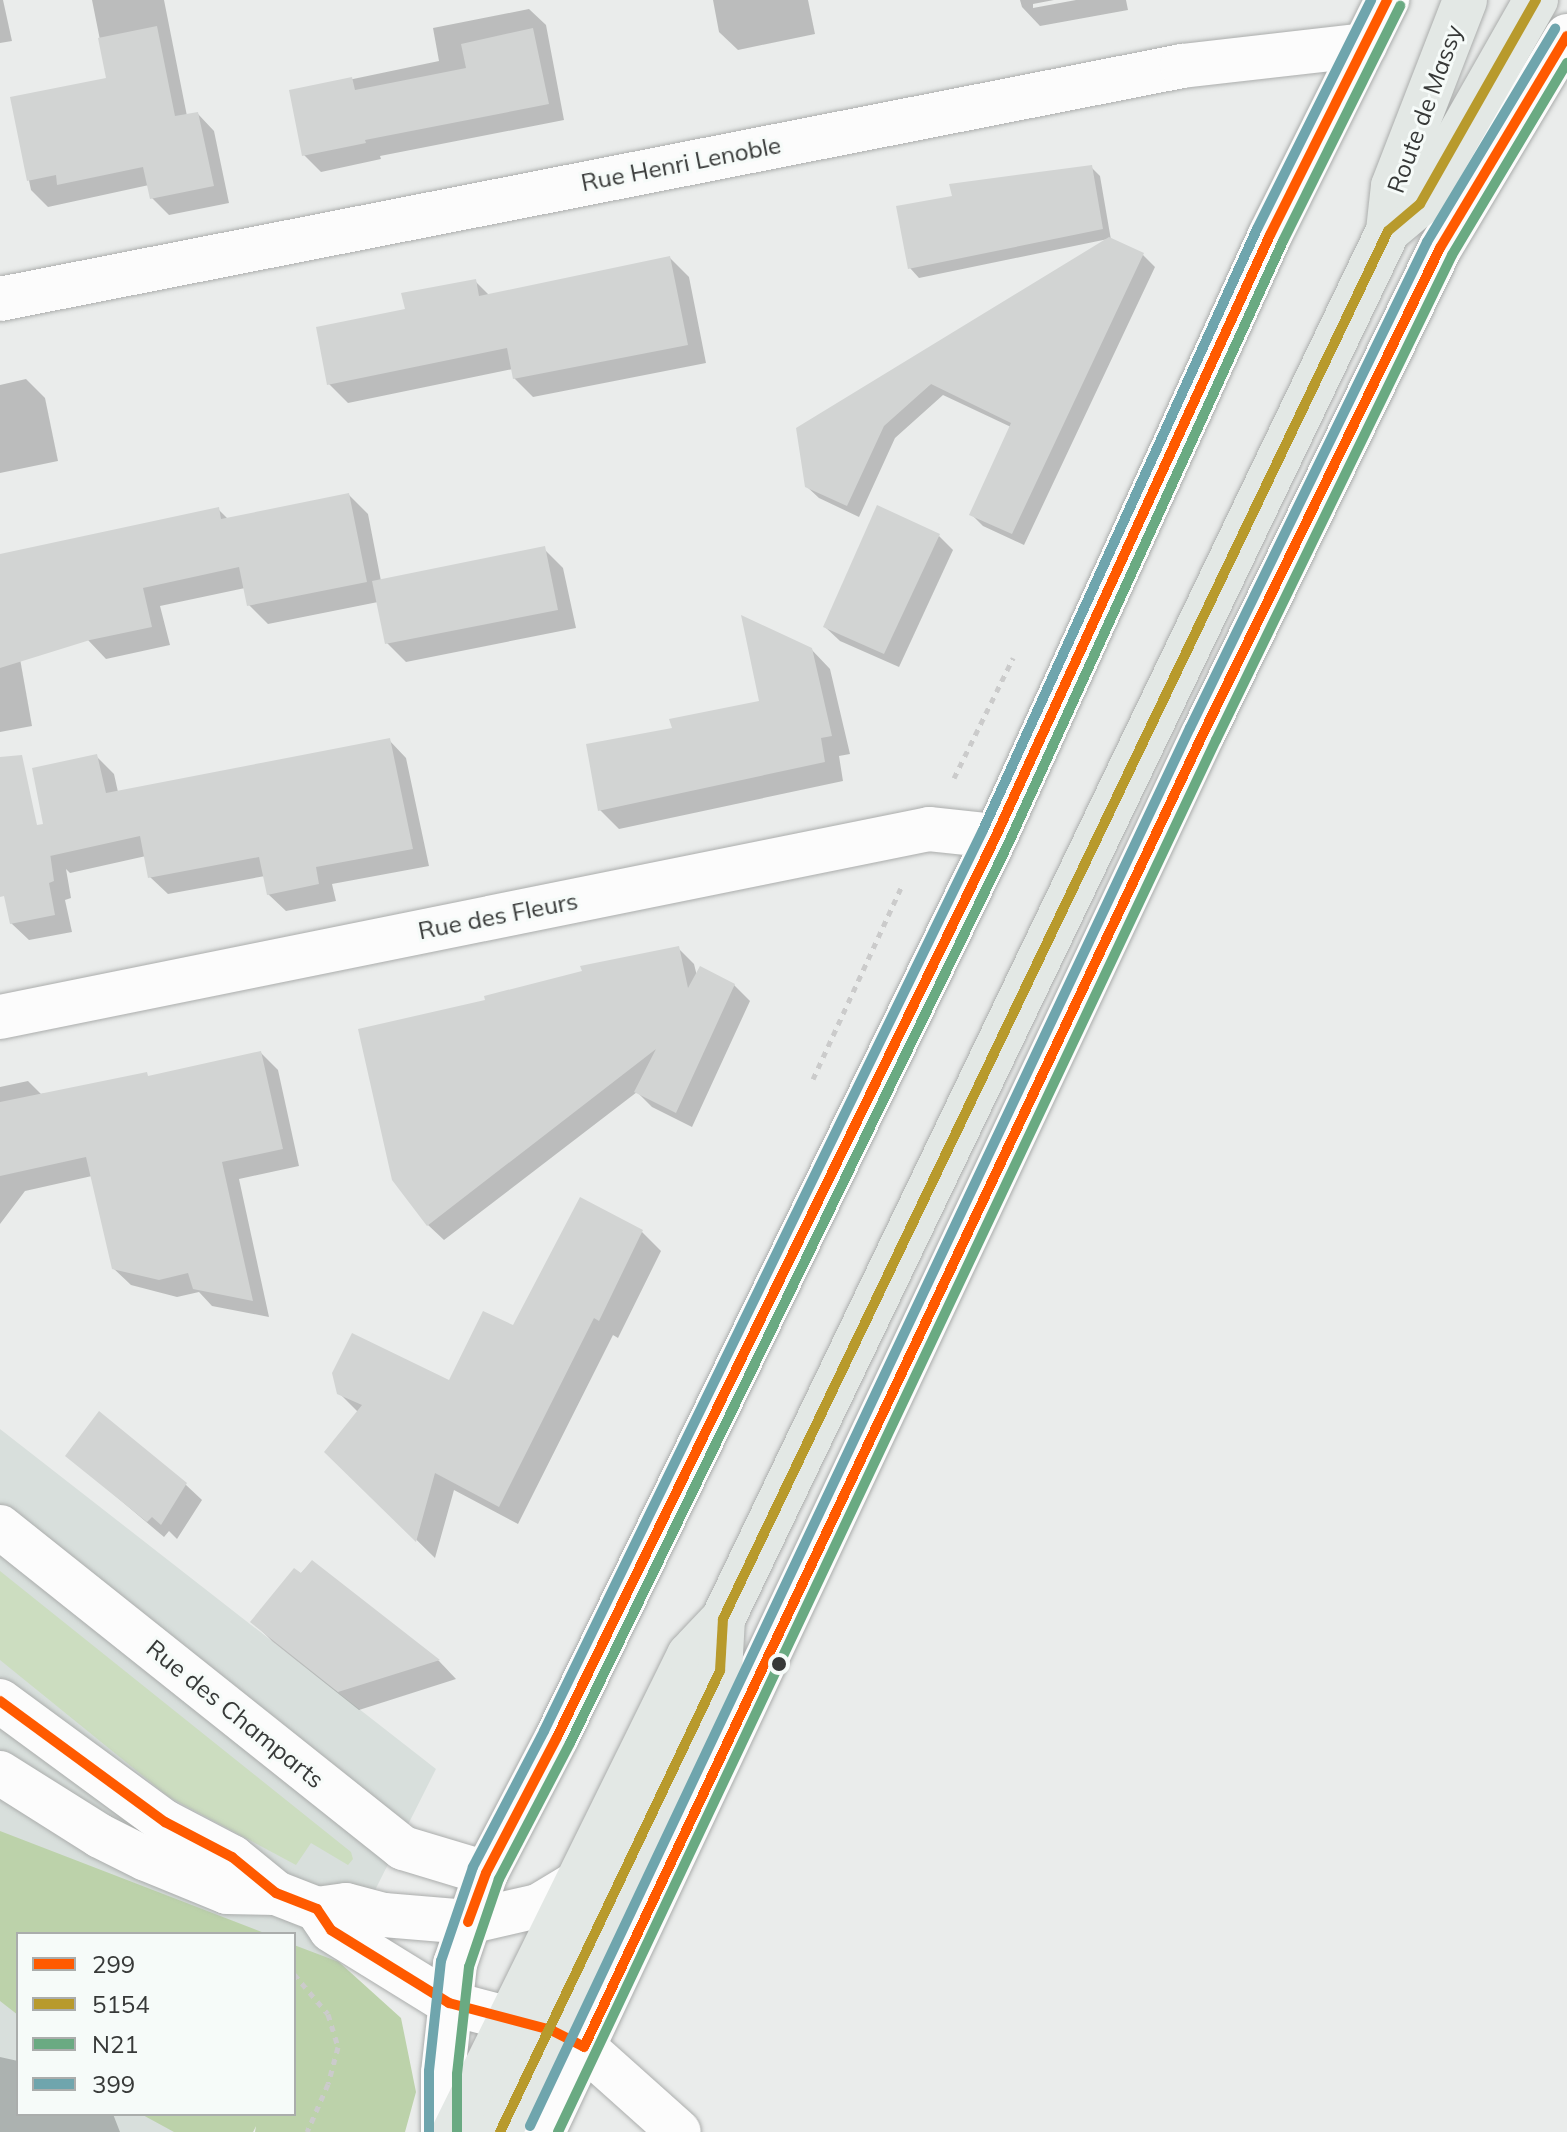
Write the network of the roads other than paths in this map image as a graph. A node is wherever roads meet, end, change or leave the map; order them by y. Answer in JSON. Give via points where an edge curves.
{"nodes":[{"id":1,"x":1387,"y":0,"type":"edge"},
{"id":2,"x":1465,"y":0,"type":"edge"},
{"id":3,"x":1536,"y":0,"type":"edge"},
{"id":4,"x":1567,"y":36,"type":"edge"},
{"id":5,"x":1365,"y":45,"type":"junction"},
{"id":6,"x":1388,"y":231,"type":"junction"},
{"id":7,"x":0,"y":299,"type":"edge"},
{"id":8,"x":996,"y":836,"type":"junction"},
{"id":9,"x":0,"y":1017,"type":"edge"},
{"id":10,"x":0,"y":1527,"type":"edge"},
{"id":11,"x":723,"y":1619,"type":"junction"},
{"id":12,"x":0,"y":1701,"type":"edge"},
{"id":13,"x":0,"y":1773,"type":"edge"},
{"id":14,"x":486,"y":1873,"type":"junction"},
{"id":15,"x":578,"y":1882,"type":"junction"},
{"id":16,"x":276,"y":1893,"type":"junction"},
{"id":17,"x":317,"y":1909,"type":"junction"},
{"id":18,"x":468,"y":1922,"type":"junction"},
{"id":19,"x":449,"y":2003,"type":"junction"},
{"id":20,"x":549,"y":2032,"type":"junction"},
{"id":21,"x":443,"y":2132,"type":"edge"},
{"id":22,"x":454,"y":2132,"type":"edge"},
{"id":23,"x":500,"y":2132,"type":"edge"},
{"id":24,"x":543,"y":2132,"type":"edge"},
{"id":25,"x":679,"y":2132,"type":"edge"}],
"edges":[{"from":1,"to":5,"type":"street"},
{"from":2,"to":6,"type":"main road","name":"Route de Massy","via":[[1393,186]]},
{"from":3,"to":6,"type":"main road","name":"Route de Massy","via":[[1420,204]]},
{"from":4,"to":20,"type":"street","via":[[1440,248],[1189,762]]},
{"from":5,"to":7,"type":"street","name":"Rue Henri Lenoble","via":[[1182,66]]},
{"from":5,"to":8,"type":"street","via":[[1270,235]]},
{"from":6,"to":11,"type":"main road"},
{"from":8,"to":9,"type":"street","name":"Rue des Fleurs","via":[[929,829]]},
{"from":8,"to":14,"type":"street"},
{"from":10,"to":14,"type":"street","name":"Rue des Champarts","via":[[403,1848]]},
{"from":11,"to":15,"type":"main road","via":[[689,1655]]},
{"from":11,"to":20,"type":"main road","via":[[720,1671]]},
{"from":12,"to":16,"type":"street","via":[[165,1822],[232,1857]]},
{"from":13,"to":16,"type":"street","via":[[146,1859],[227,1892]]},
{"from":14,"to":18,"type":"street"},
{"from":15,"to":18,"type":"street","via":[[538,1906]]},
{"from":15,"to":20,"type":"main road"},
{"from":16,"to":17,"type":"street"},
{"from":17,"to":18,"type":"street","via":[[346,1905],[384,1915]]},
{"from":17,"to":19,"type":"street","via":[[331,1930]]},
{"from":18,"to":19,"type":"street"},
{"from":19,"to":20,"type":"street"},
{"from":19,"to":21,"type":"street"},
{"from":20,"to":22,"type":"main road"},
{"from":20,"to":23,"type":"main road"},
{"from":20,"to":24,"type":"street"},
{"from":20,"to":25,"type":"street"}]}
